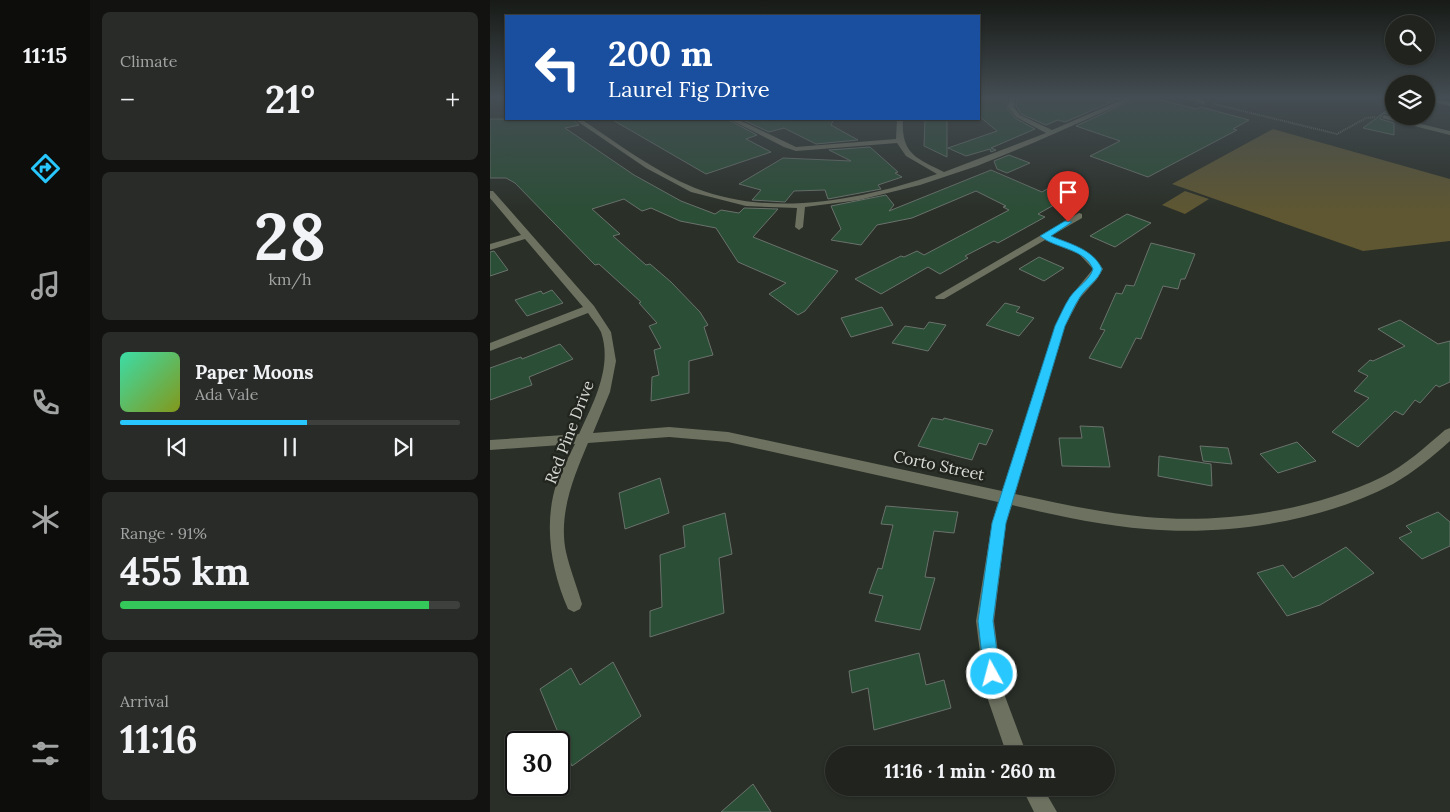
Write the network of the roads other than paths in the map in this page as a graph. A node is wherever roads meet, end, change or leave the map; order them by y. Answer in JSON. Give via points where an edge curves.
{"nodes":[{"id":1,"x":602,"y":136,"type":"edge"},
{"id":2,"x":766,"y":136,"type":"edge"},
{"id":3,"x":899,"y":136,"type":"edge"},
{"id":4,"x":1040,"y":136,"type":"edge"},
{"id":5,"x":899,"y":142,"type":"junction"},
{"id":6,"x":943,"y":174,"type":"junction"},
{"id":7,"x":490,"y":193,"type":"edge"},
{"id":8,"x":801,"y":204,"type":"junction"},
{"id":9,"x":1079,"y":216,"type":"dead end"},
{"id":10,"x":799,"y":227,"type":"dead end"},
{"id":11,"x":526,"y":236,"type":"junction"},
{"id":12,"x":1044,"y":236,"type":"junction"},
{"id":13,"x":490,"y":247,"type":"edge"},
{"id":14,"x":940,"y":297,"type":"dead end"},
{"id":15,"x":590,"y":308,"type":"junction"},
{"id":16,"x":490,"y":347,"type":"edge"},
{"id":17,"x":1450,"y":433,"type":"edge"},
{"id":18,"x":585,"y":437,"type":"junction"},
{"id":19,"x":490,"y":445,"type":"edge"},
{"id":20,"x":1007,"y":497,"type":"junction"},
{"id":21,"x":574,"y":604,"type":"dead end"},
{"id":22,"x":1014,"y":746,"type":"edge"},
{"id":23,"x":1037,"y":796,"type":"edge"},
{"id":24,"x":1046,"y":812,"type":"edge"}],
"edges":[{"from":1,"to":8,"type":"street","via":[[694,190],[738,201]]},
{"from":2,"to":5,"type":"street","via":[[796,149]]},
{"from":3,"to":5,"type":"street"},
{"from":4,"to":6,"type":"street"},
{"from":5,"to":6,"type":"street","via":[[911,157]]},
{"from":6,"to":8,"type":"street","via":[[879,195]]},
{"from":7,"to":11,"type":"street","name":"Red Pine Drive"},
{"from":8,"to":10,"type":"street"},
{"from":9,"to":12,"type":"street"},
{"from":11,"to":13,"type":"street"},
{"from":11,"to":15,"type":"street","name":"Red Pine Drive"},
{"from":12,"to":14,"type":"street"},
{"from":12,"to":20,"type":"street","via":[[1085,254],[1098,269],[1074,298],[1060,326]]},
{"from":15,"to":16,"type":"street"},
{"from":15,"to":18,"type":"street","name":"Red Pine Drive","via":[[606,332],[610,361],[604,392]]},
{"from":17,"to":20,"type":"street","name":"Corto Street","via":[[1421,459],[1388,480],[1344,500],[1290,514],[1217,524],[1146,523]]},
{"from":18,"to":19,"type":"street","name":"Corto Street"},
{"from":18,"to":20,"type":"street","name":"Corto Street","via":[[669,432],[728,437]]},
{"from":18,"to":21,"type":"street","name":"Red Pine Drive","via":[[564,483],[557,518],[558,550]]},
{"from":20,"to":22,"type":"street","via":[[999,523],[985,621],[994,691]]},
{"from":23,"to":24,"type":"street"}]}
